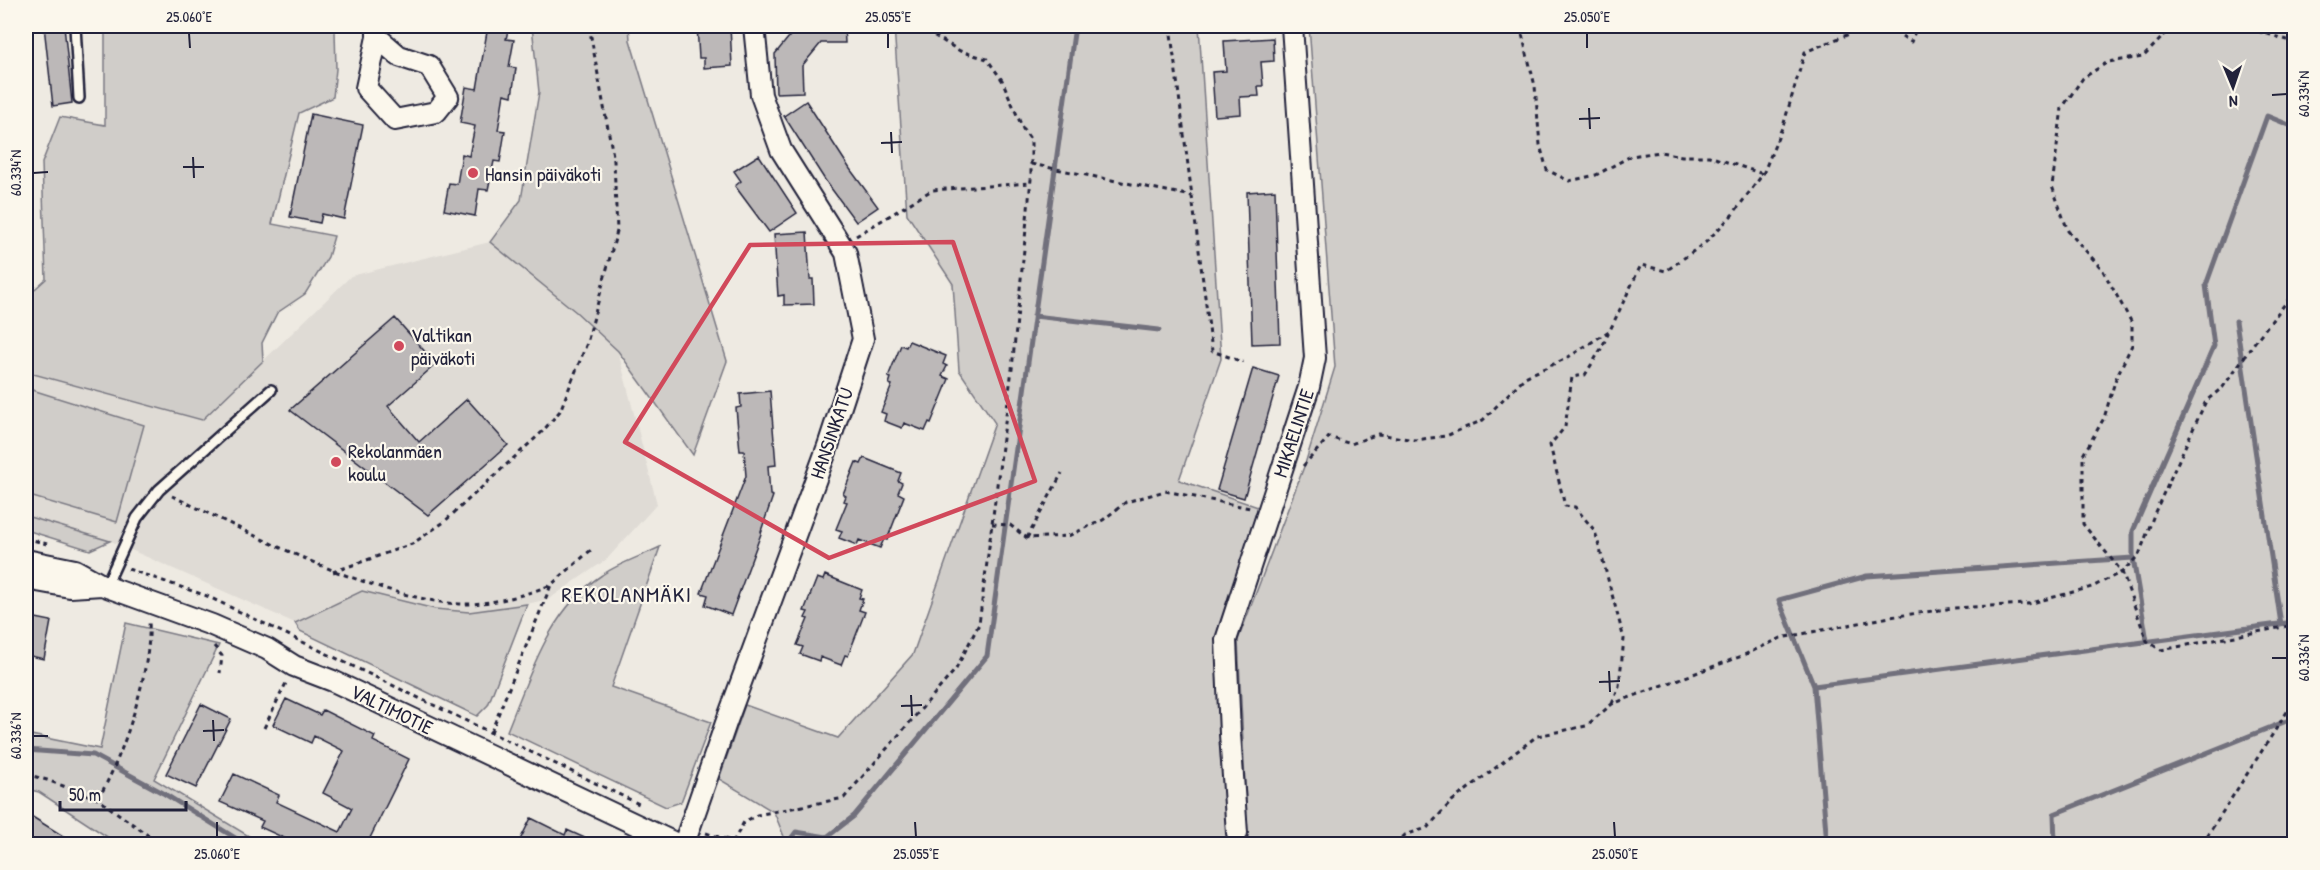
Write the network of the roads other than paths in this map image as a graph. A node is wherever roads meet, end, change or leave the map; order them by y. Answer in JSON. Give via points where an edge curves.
{"nodes":[{"id":1,"x":75,"y":26,"type":"edge"},
{"id":2,"x":754,"y":26,"type":"edge"},
{"id":3,"x":1292,"y":26,"type":"edge"},
{"id":4,"x":377,"y":31,"type":"edge"},
{"id":5,"x":79,"y":98,"type":"dead end"},
{"id":6,"x":271,"y":390,"type":"dead end"},
{"id":7,"x":26,"y":560,"type":"edge"},
{"id":8,"x":26,"y":579,"type":"edge"},
{"id":9,"x":104,"y":586,"type":"junction"},
{"id":10,"x":1238,"y":833,"type":"dead end"},
{"id":11,"x":677,"y":844,"type":"edge"},
{"id":12,"x":684,"y":844,"type":"edge"}],
"edges":[{"from":1,"to":5,"type":"lane"},
{"from":2,"to":12,"type":"street","name":"HANSINKATU","via":[[761,95],[781,150],[846,253],[863,339]]},
{"from":3,"to":10,"type":"street","name":"MIKAELINTIE","via":[[1314,358],[1309,387],[1226,640]]},
{"from":4,"to":4,"type":"street","via":[[366,87],[395,120],[436,112],[448,96],[429,66],[399,56]]},
{"from":6,"to":9,"type":"lane","via":[[159,490],[137,518]]},
{"from":7,"to":9,"type":"street","name":"VALTIMOTIE","via":[[75,570]]},
{"from":8,"to":9,"type":"street","name":"VALTIMOTIE","via":[[70,587]]},
{"from":9,"to":11,"type":"street","name":"VALTIMOTIE","via":[[245,639],[294,666]]}]}
